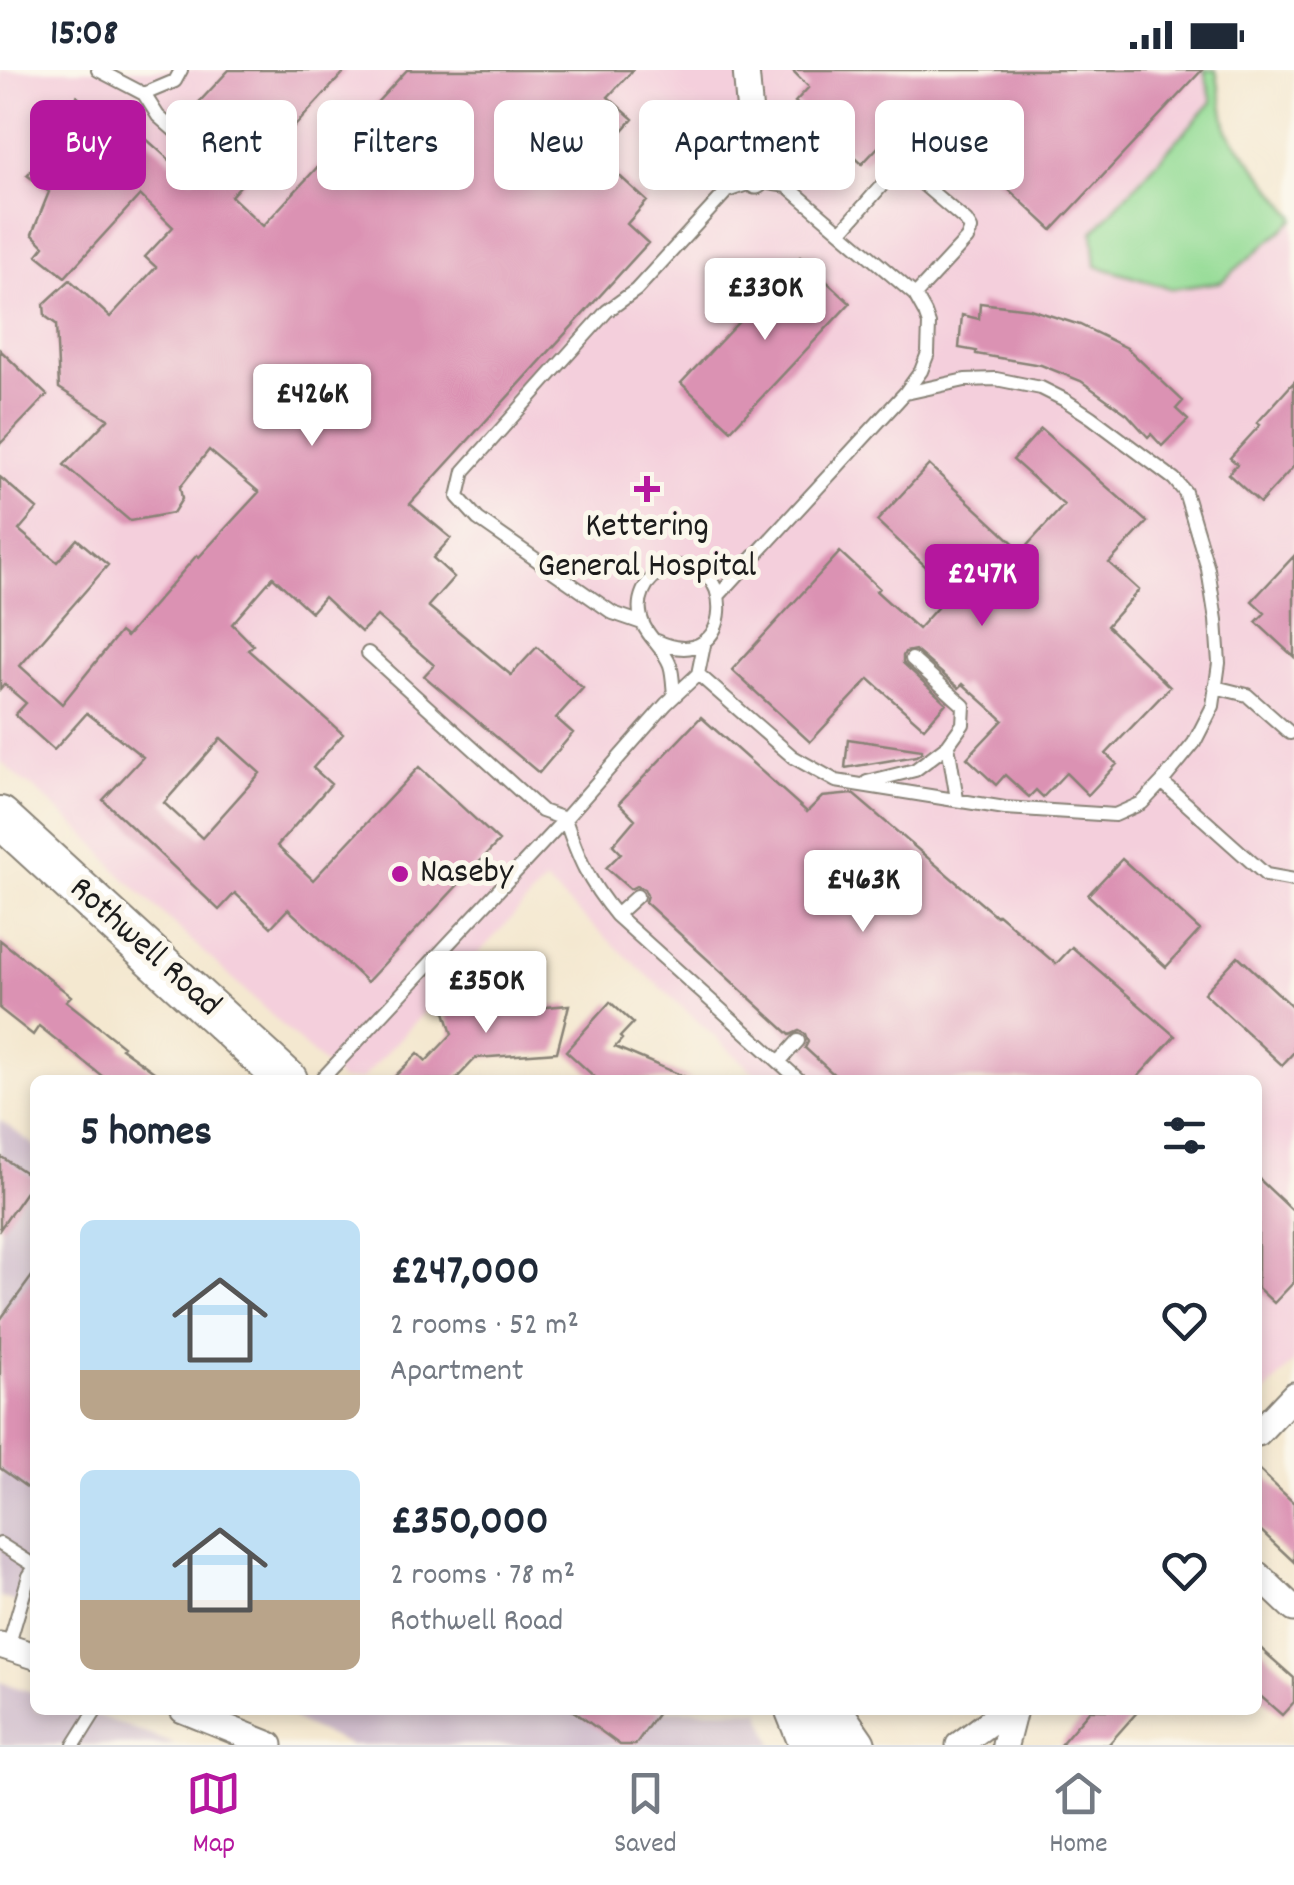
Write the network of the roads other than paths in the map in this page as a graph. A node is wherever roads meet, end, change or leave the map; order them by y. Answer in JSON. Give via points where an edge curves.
{"nodes":[{"id":1,"x":98,"y":70,"type":"edge"},
{"id":2,"x":181,"y":70,"type":"edge"},
{"id":3,"x":746,"y":70,"type":"edge"},
{"id":4,"x":144,"y":94,"type":"junction"},
{"id":5,"x":749,"y":100,"type":"edge"},
{"id":6,"x":166,"y":123,"type":"edge"},
{"id":7,"x":729,"y":190,"type":"edge"},
{"id":8,"x":793,"y":190,"type":"edge"},
{"id":9,"x":841,"y":232,"type":"junction"},
{"id":10,"x":914,"y":295,"type":"junction"},
{"id":11,"x":905,"y":393,"type":"junction"},
{"id":12,"x":719,"y":595,"type":"junction"},
{"id":13,"x":642,"y":623,"type":"junction"},
{"id":14,"x":706,"y":640,"type":"junction"},
{"id":15,"x":657,"y":641,"type":"junction"},
{"id":16,"x":368,"y":654,"type":"dead end"},
{"id":17,"x":912,"y":659,"type":"dead end"},
{"id":18,"x":698,"y":674,"type":"junction"},
{"id":19,"x":1215,"y":687,"type":"junction"},
{"id":20,"x":674,"y":696,"type":"junction"},
{"id":21,"x":1290,"y":733,"type":"dead end"},
{"id":22,"x":948,"y":744,"type":"junction"},
{"id":23,"x":1162,"y":782,"type":"junction"},
{"id":24,"x":859,"y":784,"type":"junction"},
{"id":25,"x":956,"y":799,"type":"junction"},
{"id":26,"x":0,"y":817,"type":"edge"},
{"id":27,"x":564,"y":819,"type":"junction"},
{"id":28,"x":1294,"y":880,"type":"edge"},
{"id":29,"x":638,"y":896,"type":"dead end"},
{"id":30,"x":616,"y":915,"type":"junction"},
{"id":31,"x":798,"y":1041,"type":"dead end"},
{"id":32,"x":779,"y":1062,"type":"junction"},
{"id":33,"x":283,"y":1075,"type":"edge"},
{"id":34,"x":327,"y":1075,"type":"edge"},
{"id":35,"x":793,"y":1075,"type":"edge"},
{"id":36,"x":1294,"y":1395,"type":"edge"},
{"id":37,"x":1262,"y":1429,"type":"edge"},
{"id":38,"x":0,"y":1544,"type":"edge"},
{"id":39,"x":30,"y":1564,"type":"edge"},
{"id":40,"x":30,"y":1574,"type":"edge"},
{"id":41,"x":1262,"y":1579,"type":"edge"},
{"id":42,"x":1294,"y":1609,"type":"edge"},
{"id":43,"x":4,"y":1646,"type":"edge"},
{"id":44,"x":30,"y":1654,"type":"edge"},
{"id":45,"x":93,"y":1715,"type":"edge"},
{"id":46,"x":195,"y":1715,"type":"edge"},
{"id":47,"x":798,"y":1715,"type":"edge"},
{"id":48,"x":834,"y":1715,"type":"edge"},
{"id":49,"x":999,"y":1715,"type":"edge"},
{"id":50,"x":1013,"y":1715,"type":"edge"},
{"id":51,"x":74,"y":1745,"type":"edge"},
{"id":52,"x":270,"y":1745,"type":"edge"},
{"id":53,"x":810,"y":1745,"type":"edge"},
{"id":54,"x":855,"y":1745,"type":"edge"},
{"id":55,"x":959,"y":1745,"type":"edge"},
{"id":56,"x":1005,"y":1745,"type":"edge"}],
"edges":[{"from":1,"to":4,"type":"lane"},
{"from":2,"to":4,"type":"lane","via":[[175,81]]},
{"from":3,"to":5,"type":"street"},
{"from":4,"to":6,"type":"lane"},
{"from":7,"to":13,"type":"lane","via":[[607,312],[464,471],[458,497],[478,519],[613,614]]},
{"from":8,"to":9,"type":"lane"},
{"from":9,"to":10,"type":"lane"},
{"from":9,"to":10,"type":"lane","via":[[890,176],[899,170],[912,174],[970,229]]},
{"from":10,"to":11,"type":"lane","via":[[929,324],[928,353]]},
{"from":11,"to":12,"type":"lane"},
{"from":11,"to":19,"type":"lane","via":[[996,378],[1041,388],[1174,478],[1190,503],[1208,569],[1219,663]]},
{"from":12,"to":13,"type":"lane","via":[[690,568],[663,570],[644,588]]},
{"from":12,"to":14,"type":"lane","via":[[719,620]]},
{"from":13,"to":15,"type":"lane"},
{"from":14,"to":15,"type":"lane","via":[[682,648]]},
{"from":14,"to":18,"type":"lane"},
{"from":15,"to":20,"type":"lane","via":[[670,666]]},
{"from":16,"to":27,"type":"lane","via":[[542,811]]},
{"from":17,"to":22,"type":"lane","via":[[964,706],[963,724]]},
{"from":18,"to":20,"type":"lane"},
{"from":18,"to":24,"type":"lane","via":[[793,758],[836,781]]},
{"from":19,"to":21,"type":"lane","via":[[1247,695]]},
{"from":19,"to":23,"type":"lane","via":[[1194,743]]},
{"from":20,"to":27,"type":"lane"},
{"from":22,"to":24,"type":"lane","via":[[915,770]]},
{"from":22,"to":25,"type":"lane"},
{"from":23,"to":25,"type":"lane","via":[[1115,815]]},
{"from":23,"to":28,"type":"lane","via":[[1266,874]]},
{"from":24,"to":25,"type":"lane"},
{"from":26,"to":33,"type":"main road","name":"Rothwell Road"},
{"from":27,"to":30,"type":"lane","via":[[593,888]]},
{"from":27,"to":34,"type":"lane"},
{"from":29,"to":30,"type":"lane"},
{"from":30,"to":32,"type":"lane"},
{"from":31,"to":32,"type":"lane"},
{"from":32,"to":35,"type":"lane"},
{"from":36,"to":37,"type":"street"},
{"from":38,"to":39,"type":"lane"},
{"from":40,"to":43,"type":"lane"},
{"from":41,"to":42,"type":"street"},
{"from":43,"to":44,"type":"street"},
{"from":45,"to":51,"type":"lane"},
{"from":46,"to":52,"type":"street"},
{"from":47,"to":53,"type":"main road"},
{"from":48,"to":54,"type":"main road"},
{"from":49,"to":55,"type":"street"},
{"from":50,"to":56,"type":"street"}]}
